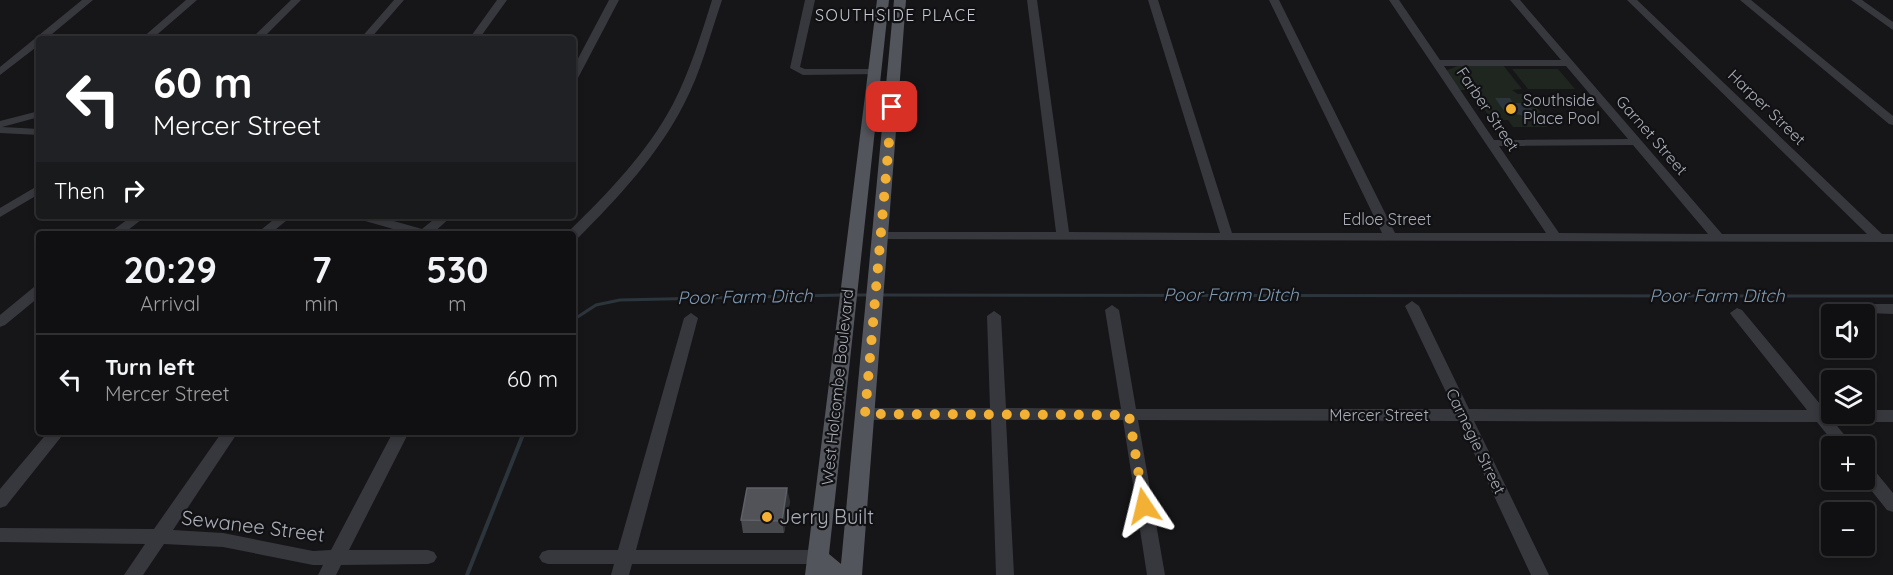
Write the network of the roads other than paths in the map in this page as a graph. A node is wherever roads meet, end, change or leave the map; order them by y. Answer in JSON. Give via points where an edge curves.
{"nodes":[{"id":1,"x":88,"y":0,"type":"edge"},
{"id":2,"x":192,"y":0,"type":"edge"},
{"id":3,"x":296,"y":0,"type":"edge"},
{"id":4,"x":399,"y":0,"type":"edge"},
{"id":5,"x":502,"y":0,"type":"edge"},
{"id":6,"x":614,"y":0,"type":"edge"},
{"id":7,"x":717,"y":0,"type":"edge"},
{"id":8,"x":810,"y":0,"type":"edge"},
{"id":9,"x":883,"y":0,"type":"edge"},
{"id":10,"x":900,"y":0,"type":"edge"},
{"id":11,"x":1032,"y":0,"type":"edge"},
{"id":12,"x":1153,"y":0,"type":"edge"},
{"id":13,"x":1274,"y":0,"type":"edge"},
{"id":14,"x":1394,"y":0,"type":"edge"},
{"id":15,"x":1515,"y":0,"type":"edge"},
{"id":16,"x":1632,"y":0,"type":"edge"},
{"id":17,"x":1745,"y":0,"type":"edge"},
{"id":18,"x":1856,"y":0,"type":"edge"},
{"id":19,"x":1893,"y":27,"type":"edge"},
{"id":20,"x":44,"y":36,"type":"edge"},
{"id":21,"x":150,"y":36,"type":"edge"},
{"id":22,"x":259,"y":36,"type":"edge"},
{"id":23,"x":368,"y":36,"type":"edge"},
{"id":24,"x":476,"y":36,"type":"edge"},
{"id":25,"x":36,"y":43,"type":"edge"},
{"id":26,"x":1436,"y":63,"type":"junction"},
{"id":27,"x":1568,"y":63,"type":"junction"},
{"id":28,"x":0,"y":72,"type":"edge"},
{"id":29,"x":576,"y":72,"type":"edge"},
{"id":30,"x":875,"y":72,"type":"junction"},
{"id":31,"x":872,"y":90,"type":"junction"},
{"id":32,"x":893,"y":90,"type":"junction"},
{"id":33,"x":36,"y":115,"type":"edge"},
{"id":34,"x":1893,"y":122,"type":"edge"},
{"id":35,"x":0,"y":124,"type":"edge"},
{"id":36,"x":0,"y":130,"type":"edge"},
{"id":37,"x":36,"y":132,"type":"edge"},
{"id":38,"x":1636,"y":142,"type":"junction"},
{"id":39,"x":1491,"y":143,"type":"junction"},
{"id":40,"x":864,"y":162,"type":"junction"},
{"id":41,"x":888,"y":162,"type":"junction"},
{"id":42,"x":36,"y":191,"type":"edge"},
{"id":43,"x":0,"y":213,"type":"edge"},
{"id":44,"x":136,"y":219,"type":"edge"},
{"id":45,"x":282,"y":219,"type":"edge"},
{"id":46,"x":372,"y":219,"type":"edge"},
{"id":47,"x":442,"y":219,"type":"edge"},
{"id":48,"x":118,"y":231,"type":"edge"},
{"id":49,"x":266,"y":231,"type":"edge"},
{"id":50,"x":414,"y":231,"type":"edge"},
{"id":51,"x":428,"y":231,"type":"edge"},
{"id":52,"x":576,"y":232,"type":"edge"},
{"id":53,"x":855,"y":235,"type":"junction"},
{"id":54,"x":881,"y":236,"type":"junction"},
{"id":55,"x":1063,"y":236,"type":"junction"},
{"id":56,"x":1227,"y":236,"type":"junction"},
{"id":57,"x":1390,"y":236,"type":"junction"},
{"id":58,"x":1554,"y":236,"type":"junction"},
{"id":59,"x":1717,"y":236,"type":"junction"},
{"id":60,"x":1879,"y":238,"type":"junction"},
{"id":61,"x":1893,"y":238,"type":"edge"},
{"id":62,"x":36,"y":292,"type":"edge"},
{"id":63,"x":1412,"y":306,"type":"dead end"},
{"id":64,"x":1875,"y":309,"type":"edge"},
{"id":65,"x":1893,"y":309,"type":"edge"},
{"id":66,"x":1112,"y":310,"type":"dead end"},
{"id":67,"x":1737,"y":313,"type":"dead end"},
{"id":68,"x":994,"y":316,"type":"dead end"},
{"id":69,"x":691,"y":318,"type":"dead end"},
{"id":70,"x":0,"y":322,"type":"edge"},
{"id":71,"x":865,"y":414,"type":"junction"},
{"id":72,"x":998,"y":415,"type":"junction"},
{"id":73,"x":1129,"y":415,"type":"junction"},
{"id":74,"x":1464,"y":416,"type":"junction"},
{"id":75,"x":1821,"y":416,"type":"joint"},
{"id":76,"x":1875,"y":416,"type":"edge"},
{"id":77,"x":1893,"y":416,"type":"edge"},
{"id":78,"x":834,"y":424,"type":"junction"},
{"id":79,"x":1827,"y":424,"type":"edge"},
{"id":80,"x":55,"y":435,"type":"edge"},
{"id":81,"x":228,"y":435,"type":"edge"},
{"id":82,"x":399,"y":435,"type":"edge"},
{"id":83,"x":1837,"y":436,"type":"edge"},
{"id":84,"x":1875,"y":483,"type":"edge"},
{"id":85,"x":0,"y":501,"type":"edge"},
{"id":86,"x":1893,"y":505,"type":"edge"},
{"id":87,"x":0,"y":536,"type":"edge"},
{"id":88,"x":159,"y":537,"type":"junction"},
{"id":89,"x":336,"y":557,"type":"junction"},
{"id":90,"x":428,"y":557,"type":"dead end"},
{"id":91,"x":548,"y":557,"type":"dead end"},
{"id":92,"x":625,"y":557,"type":"junction"},
{"id":93,"x":817,"y":566,"type":"edge"},
{"id":94,"x":134,"y":575,"type":"edge"},
{"id":95,"x":327,"y":575,"type":"edge"},
{"id":96,"x":620,"y":575,"type":"edge"},
{"id":97,"x":838,"y":575,"type":"edge"},
{"id":98,"x":851,"y":575,"type":"edge"},
{"id":99,"x":1005,"y":575,"type":"edge"},
{"id":100,"x":1156,"y":575,"type":"edge"},
{"id":101,"x":1540,"y":575,"type":"edge"}],
"edges":[{"from":1,"to":20,"type":"street"},
{"from":2,"to":21,"type":"street"},
{"from":3,"to":22,"type":"street"},
{"from":4,"to":23,"type":"street"},
{"from":5,"to":24,"type":"street"},
{"from":6,"to":29,"type":"street"},
{"from":7,"to":52,"type":"street","via":[[688,84],[666,127],[640,163]]},
{"from":8,"to":30,"type":"street","via":[[795,68],[803,72]]},
{"from":9,"to":30,"type":"main road","name":"West Holcombe Boulevard"},
{"from":10,"to":32,"type":"main road","name":"West Holcombe Boulevard"},
{"from":11,"to":55,"type":"street"},
{"from":12,"to":56,"type":"street"},
{"from":13,"to":57,"type":"street"},
{"from":14,"to":26,"type":"street","name":"Farber Street"},
{"from":15,"to":27,"type":"street","name":"Garnet Street"},
{"from":16,"to":60,"type":"street","name":"Harper Street"},
{"from":17,"to":34,"type":"street"},
{"from":18,"to":19,"type":"street"},
{"from":25,"to":28,"type":"street"},
{"from":26,"to":27,"type":"street"},
{"from":26,"to":39,"type":"street","name":"Farber Street"},
{"from":27,"to":38,"type":"street","name":"Garnet Street"},
{"from":30,"to":31,"type":"main road","name":"West Holcombe Boulevard"},
{"from":31,"to":32,"type":"main road"},
{"from":31,"to":40,"type":"main road","name":"West Holcombe Boulevard"},
{"from":32,"to":41,"type":"main road","name":"West Holcombe Boulevard"},
{"from":33,"to":35,"type":"street"},
{"from":36,"to":37,"type":"street"},
{"from":38,"to":39,"type":"street"},
{"from":38,"to":59,"type":"street","name":"Garnet Street"},
{"from":39,"to":58,"type":"street","name":"Farber Street"},
{"from":40,"to":41,"type":"main road"},
{"from":40,"to":53,"type":"main road","name":"West Holcombe Boulevard"},
{"from":41,"to":54,"type":"main road","name":"West Holcombe Boulevard"},
{"from":42,"to":43,"type":"street"},
{"from":44,"to":48,"type":"street"},
{"from":45,"to":49,"type":"street"},
{"from":46,"to":50,"type":"street"},
{"from":47,"to":51,"type":"street"},
{"from":53,"to":54,"type":"main road"},
{"from":53,"to":78,"type":"main road","name":"West Holcombe Boulevard"},
{"from":54,"to":55,"type":"street","name":"Edloe Street"},
{"from":54,"to":71,"type":"main road","name":"West Holcombe Boulevard"},
{"from":55,"to":56,"type":"street","name":"Edloe Street"},
{"from":56,"to":57,"type":"street","name":"Edloe Street"},
{"from":57,"to":58,"type":"street","name":"Edloe Street"},
{"from":58,"to":59,"type":"street","name":"Edloe Street"},
{"from":59,"to":60,"type":"street","name":"Edloe Street"},
{"from":60,"to":61,"type":"street","name":"Edloe Street"},
{"from":62,"to":70,"type":"street"},
{"from":63,"to":74,"type":"street","name":"Carnegie Street"},
{"from":64,"to":65,"type":"street"},
{"from":66,"to":73,"type":"street"},
{"from":67,"to":75,"type":"street"},
{"from":68,"to":72,"type":"street"},
{"from":69,"to":92,"type":"street"},
{"from":71,"to":72,"type":"street","name":"Mercer Street"},
{"from":71,"to":78,"type":"main road"},
{"from":71,"to":98,"type":"main road","name":"West Holcombe Boulevard"},
{"from":72,"to":73,"type":"street","name":"Mercer Street"},
{"from":72,"to":99,"type":"street"},
{"from":73,"to":74,"type":"street","name":"Mercer Street"},
{"from":73,"to":100,"type":"street"},
{"from":74,"to":75,"type":"street","name":"Mercer Street"},
{"from":74,"to":101,"type":"street","name":"Carnegie Street"},
{"from":76,"to":77,"type":"street","name":"Mercer Street"},
{"from":78,"to":93,"type":"main road","name":"West Holcombe Boulevard"},
{"from":79,"to":83,"type":"street"},
{"from":80,"to":85,"type":"street"},
{"from":81,"to":88,"type":"street"},
{"from":82,"to":89,"type":"street"},
{"from":84,"to":86,"type":"street"},
{"from":87,"to":88,"type":"street","name":"Sewanee Street"},
{"from":88,"to":89,"type":"street","name":"Sewanee Street","via":[[223,540],[313,558]]},
{"from":88,"to":94,"type":"street"},
{"from":89,"to":90,"type":"street","name":"Sewanee Street"},
{"from":89,"to":95,"type":"street"},
{"from":91,"to":92,"type":"street"},
{"from":92,"to":93,"type":"street"},
{"from":92,"to":96,"type":"street"},
{"from":93,"to":97,"type":"main road"}]}
